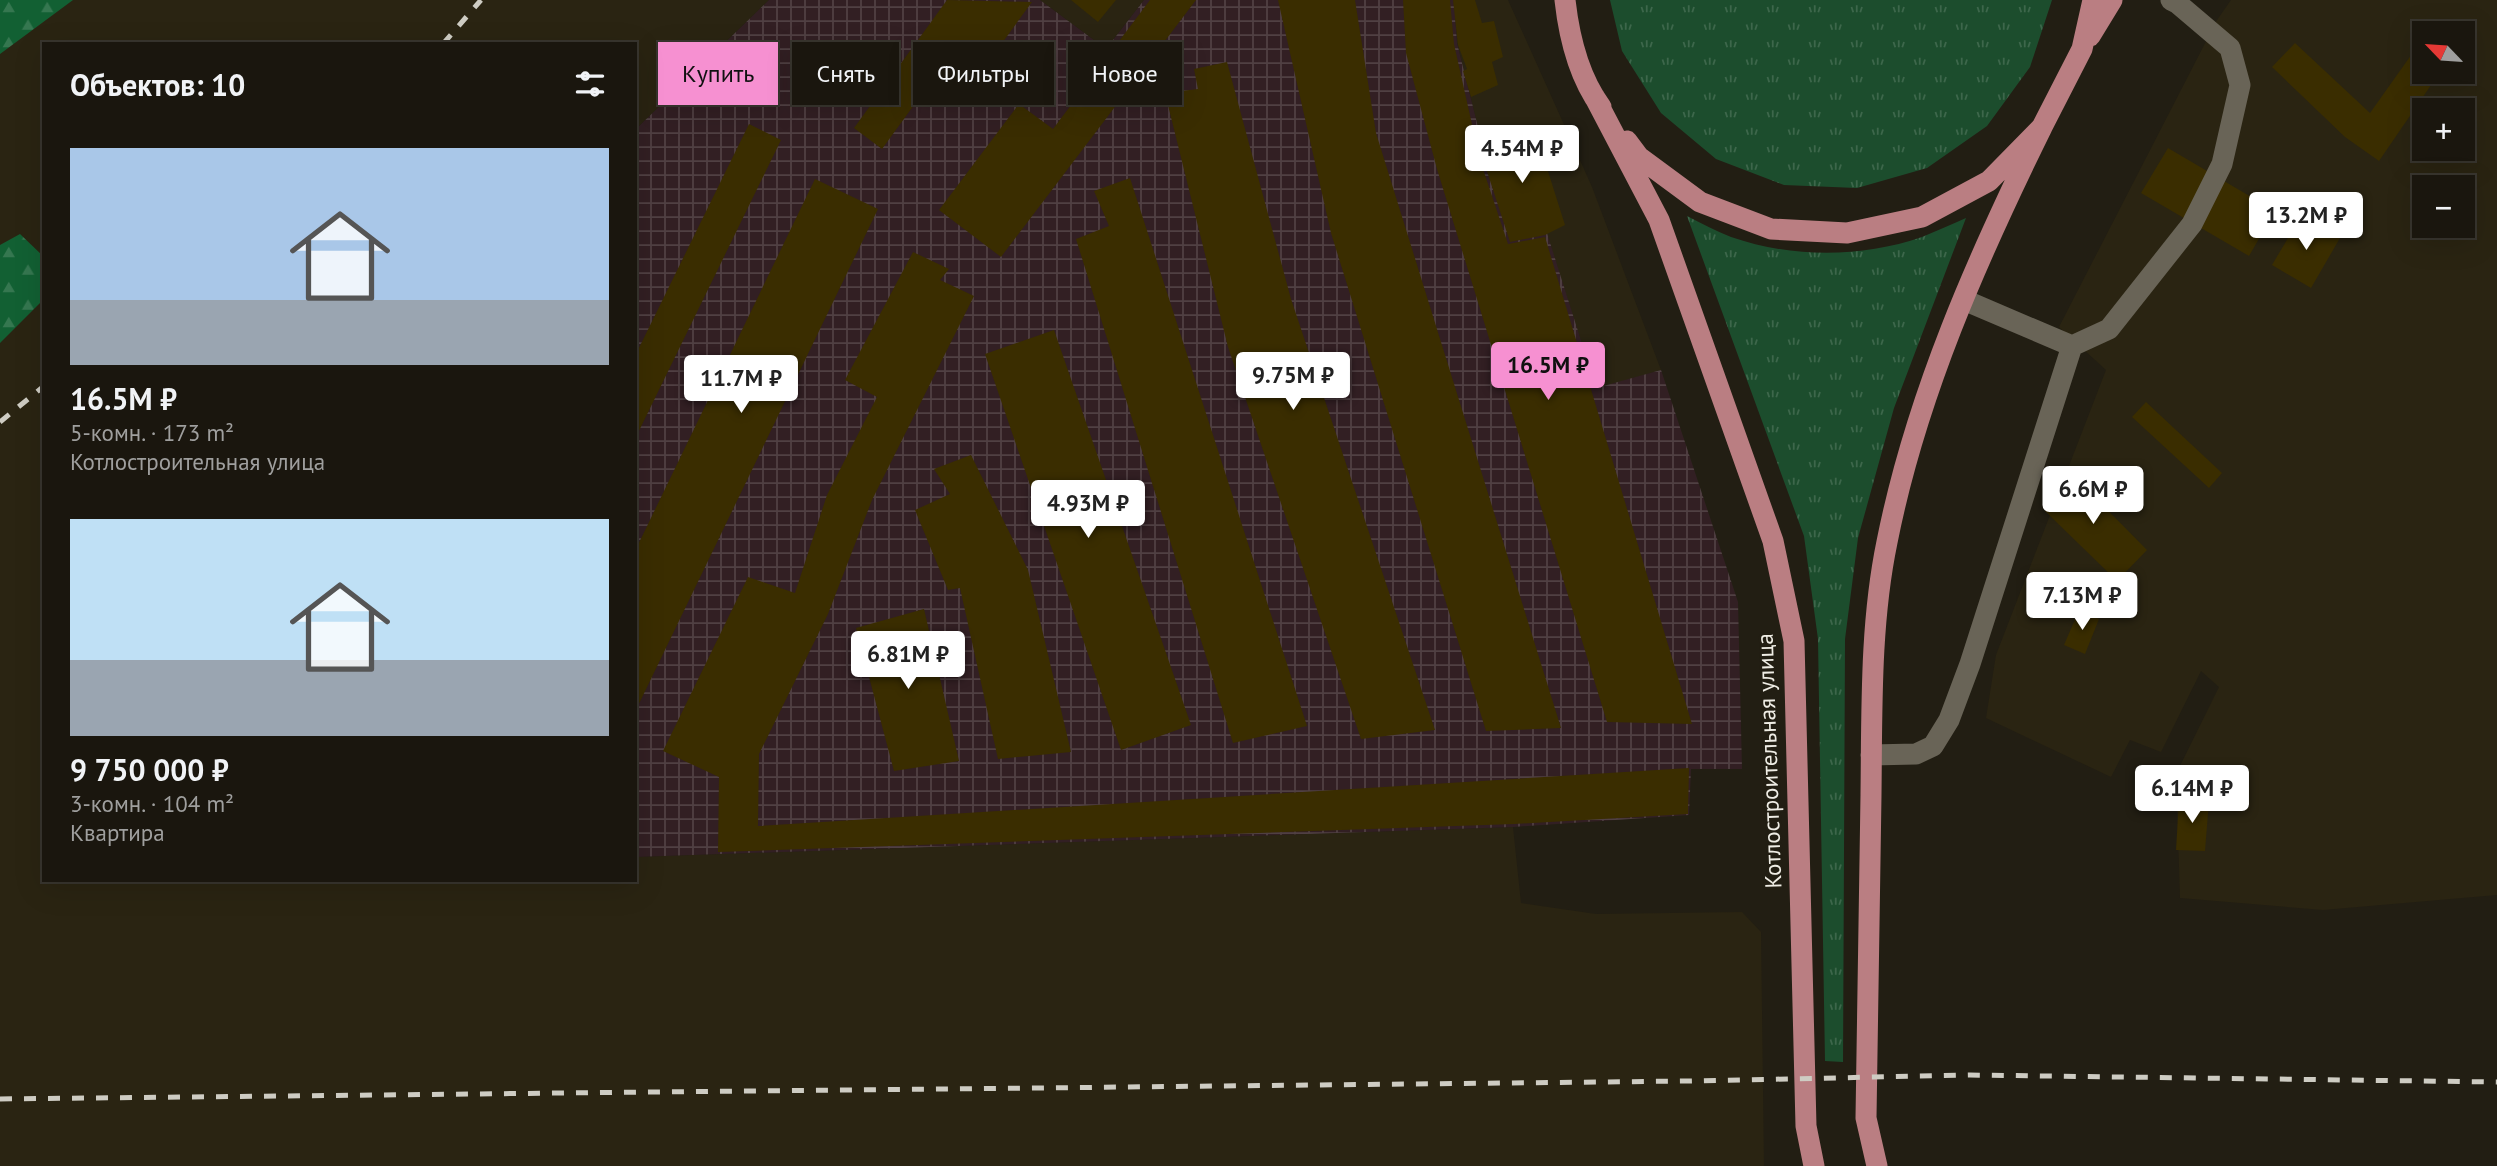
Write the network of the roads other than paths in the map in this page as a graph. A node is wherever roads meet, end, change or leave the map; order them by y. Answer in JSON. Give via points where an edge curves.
{"nodes":[{"id":1,"x":1555,"y":0,"type":"edge"},
{"id":2,"x":1565,"y":0,"type":"edge"},
{"id":3,"x":2093,"y":0,"type":"edge"},
{"id":4,"x":2112,"y":0,"type":"edge"},
{"id":5,"x":2171,"y":0,"type":"edge"},
{"id":6,"x":1569,"y":35,"type":"junction"},
{"id":7,"x":2082,"y":49,"type":"junction"},
{"id":8,"x":1594,"y":96,"type":"junction"},
{"id":9,"x":2042,"y":127,"type":"junction"},
{"id":10,"x":1964,"y":300,"type":"junction"},
{"id":11,"x":2072,"y":346,"type":"junction"},
{"id":12,"x":1871,"y":755,"type":"junction"},
{"id":13,"x":1814,"y":1166,"type":"edge"},
{"id":14,"x":1877,"y":1166,"type":"edge"}],
"edges":[{"from":1,"to":6,"type":"main road"},
{"from":2,"to":6,"type":"main road"},
{"from":3,"to":7,"type":"main road"},
{"from":4,"to":7,"type":"main road"},
{"from":5,"to":11,"type":"lane","via":[[2230,48],[2240,85],[2222,164],[2192,224],[2127,308],[2109,329]]},
{"from":6,"to":8,"type":"main road"},
{"from":7,"to":9,"type":"main road"},
{"from":8,"to":9,"type":"main road","via":[[1639,157],[1700,202],[1772,229],[1847,233],[1922,217],[1989,181]]},
{"from":8,"to":13,"type":"main road","name":"Котлостроительная улица","via":[[1659,219],[1773,541],[1794,641],[1806,1126]]},
{"from":9,"to":10,"type":"main road","via":[[1994,223]]},
{"from":10,"to":11,"type":"lane"},
{"from":10,"to":12,"type":"main road","via":[[1919,414],[1887,543],[1875,630]]},
{"from":11,"to":12,"type":"lane","via":[[1949,720],[1933,746],[1925,750]]},
{"from":12,"to":14,"type":"main road","via":[[1866,1118]]}]}
